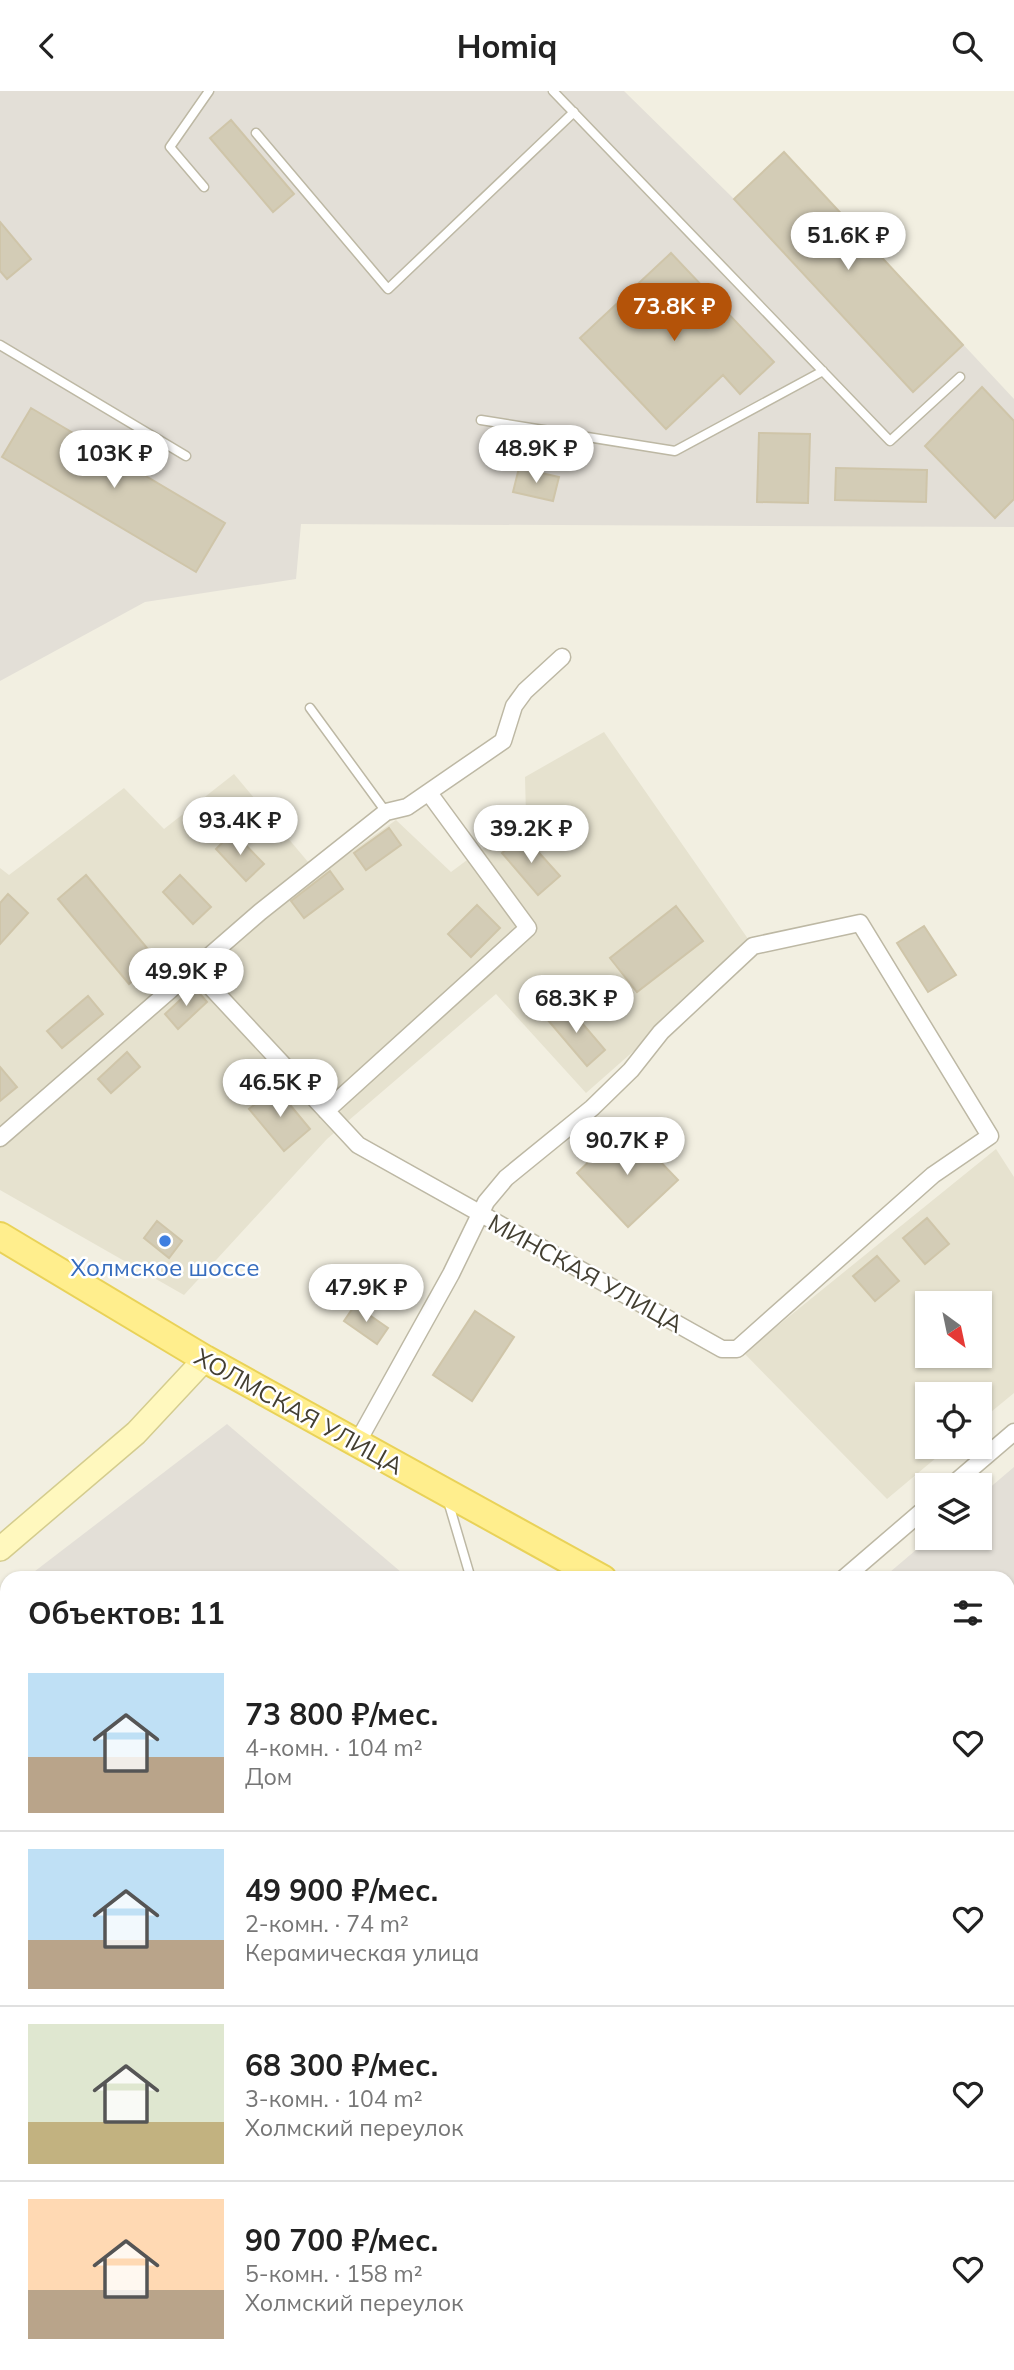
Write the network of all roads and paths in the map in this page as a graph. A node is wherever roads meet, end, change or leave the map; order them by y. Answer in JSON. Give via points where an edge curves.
{"nodes":[{"id":1,"x":209,"y":91,"type":"edge"},
{"id":2,"x":553,"y":91,"type":"edge"},
{"id":3,"x":574,"y":112,"type":"junction"},
{"id":4,"x":256,"y":134,"type":"dead end"},
{"id":5,"x":204,"y":187,"type":"dead end"},
{"id":6,"x":0,"y":345,"type":"edge"},
{"id":7,"x":823,"y":370,"type":"junction"},
{"id":8,"x":960,"y":377,"type":"dead end"},
{"id":9,"x":481,"y":420,"type":"dead end"},
{"id":10,"x":186,"y":456,"type":"dead end"},
{"id":11,"x":562,"y":657,"type":"dead end"},
{"id":12,"x":310,"y":708,"type":"dead end"},
{"id":13,"x":429,"y":793,"type":"junction"},
{"id":14,"x":386,"y":812,"type":"junction"},
{"id":15,"x":194,"y":969,"type":"junction"},
{"id":16,"x":326,"y":1111,"type":"junction"},
{"id":17,"x":0,"y":1138,"type":"edge"},
{"id":18,"x":480,"y":1215,"type":"junction"},
{"id":19,"x":0,"y":1236,"type":"edge"},
{"id":20,"x":205,"y":1359,"type":"junction"},
{"id":21,"x":1014,"y":1432,"type":"edge"},
{"id":22,"x":357,"y":1443,"type":"junction"},
{"id":23,"x":966,"y":1473,"type":"edge"},
{"id":24,"x":446,"y":1492,"type":"junction"},
{"id":25,"x":915,"y":1517,"type":"edge"},
{"id":26,"x":0,"y":1549,"type":"edge"},
{"id":27,"x":469,"y":1571,"type":"edge"},
{"id":28,"x":589,"y":1571,"type":"edge"},
{"id":29,"x":852,"y":1571,"type":"edge"}],
"edges":[{"from":1,"to":5,"type":"lane","via":[[170,147]]},
{"from":2,"to":3,"type":"lane"},
{"from":3,"to":4,"type":"lane","via":[[388,289]]},
{"from":3,"to":7,"type":"lane"},
{"from":6,"to":10,"type":"lane"},
{"from":7,"to":8,"type":"lane","via":[[891,441]]},
{"from":7,"to":9,"type":"lane","via":[[675,451]]},
{"from":11,"to":13,"type":"street","via":[[514,706],[503,741]]},
{"from":12,"to":14,"type":"lane"},
{"from":13,"to":14,"type":"street","via":[[407,807]]},
{"from":13,"to":16,"type":"street","via":[[528,928]]},
{"from":14,"to":15,"type":"street"},
{"from":15,"to":16,"type":"street","name":"МИНСКАЯ УЛИЦА"},
{"from":15,"to":17,"type":"street"},
{"from":16,"to":18,"type":"street","name":"МИНСКАЯ УЛИЦА","via":[[358,1145]]},
{"from":18,"to":18,"type":"street","name":"МИНСКАЯ УЛИЦА","via":[[722,1349],[737,1349],[933,1175],[990,1136],[860,923],[753,946],[662,1032],[592,1108],[506,1178]]},
{"from":18,"to":22,"type":"street"},
{"from":19,"to":20,"type":"main road","name":"ХОЛМСКАЯ УЛИЦА"},
{"from":20,"to":22,"type":"main road","name":"ХОЛМСКАЯ УЛИЦА"},
{"from":20,"to":26,"type":"main road","via":[[136,1433]]},
{"from":21,"to":23,"type":"street"},
{"from":22,"to":24,"type":"main road","name":"ХОЛМСКАЯ УЛИЦА"},
{"from":24,"to":27,"type":"lane"},
{"from":24,"to":28,"type":"main road","name":"ХОЛМСКАЯ УЛИЦА"},
{"from":25,"to":29,"type":"street"}]}
